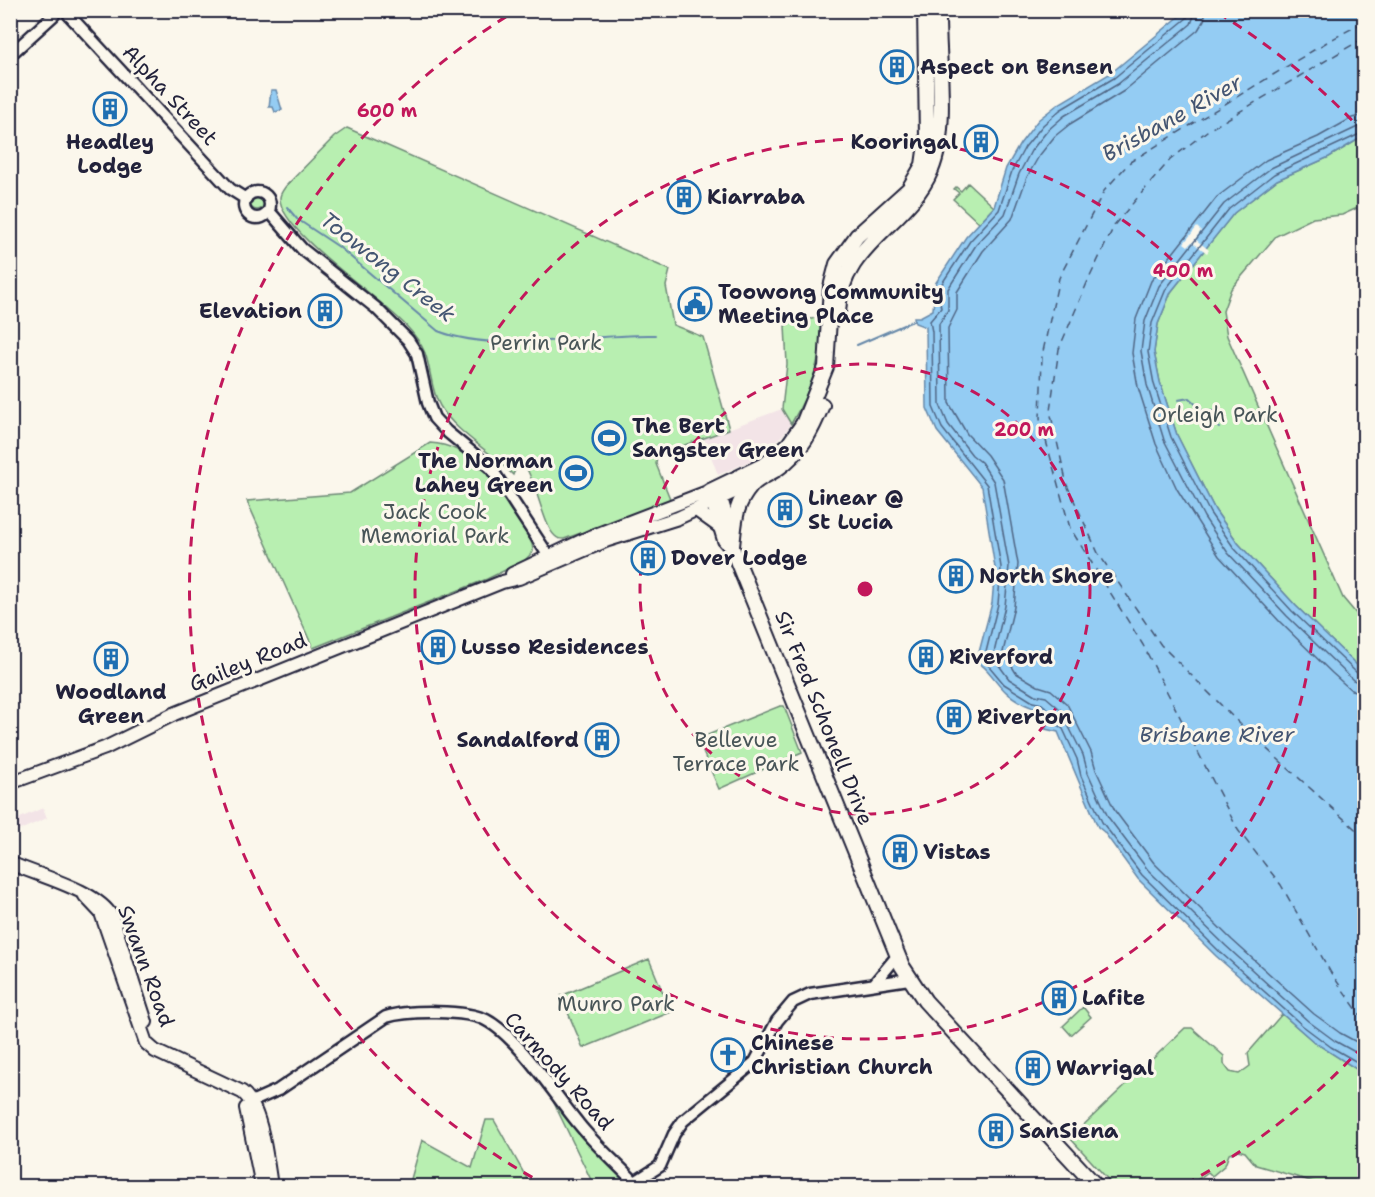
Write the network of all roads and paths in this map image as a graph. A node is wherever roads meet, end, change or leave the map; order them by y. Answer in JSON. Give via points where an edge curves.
{"nodes":[{"id":1,"x":925,"y":10,"type":"edge"},
{"id":2,"x":938,"y":10,"type":"edge"},
{"id":3,"x":53,"y":13,"type":"edge"},
{"id":4,"x":70,"y":13,"type":"edge"},
{"id":5,"x":12,"y":53,"type":"edge"},
{"id":6,"x":246,"y":199,"type":"junction"},
{"id":7,"x":269,"y":211,"type":"junction"},
{"id":8,"x":826,"y":381,"type":"junction"},
{"id":9,"x":753,"y":483,"type":"junction"},
{"id":10,"x":716,"y":495,"type":"junction"},
{"id":11,"x":696,"y":510,"type":"junction"},
{"id":12,"x":726,"y":530,"type":"junction"},
{"id":13,"x":551,"y":560,"type":"junction"},
{"id":14,"x":10,"y":783,"type":"edge"},
{"id":15,"x":10,"y":855,"type":"edge"},
{"id":16,"x":10,"y":863,"type":"edge"},
{"id":17,"x":51,"y":878,"type":"junction"},
{"id":18,"x":898,"y":955,"type":"junction"},
{"id":19,"x":909,"y":979,"type":"junction"},
{"id":20,"x":874,"y":984,"type":"junction"},
{"id":21,"x":250,"y":1106,"type":"junction"},
{"id":22,"x":637,"y":1184,"type":"edge"},
{"id":23,"x":262,"y":1186,"type":"edge"},
{"id":24,"x":271,"y":1186,"type":"edge"},
{"id":25,"x":1096,"y":1186,"type":"edge"}],
"edges":[{"from":1,"to":8,"type":"main road","via":[[925,158],[909,189],[857,236],[839,260],[831,287]]},
{"from":2,"to":8,"type":"main road","via":[[940,127],[933,167],[917,195],[863,249],[849,269],[840,294],[835,360]]},
{"from":3,"to":4,"type":"street","name":"Alpha Street","via":[[63,18]]},
{"from":3,"to":5,"type":"street"},
{"from":4,"to":6,"type":"street","name":"Alpha Street","via":[[230,189]]},
{"from":6,"to":7,"type":"street","via":[[245,208],[250,216],[262,217]]},
{"from":6,"to":7,"type":"street","via":[[254,192],[264,194],[270,201]]},
{"from":7,"to":13,"type":"street","via":[[297,244],[376,308],[408,340],[417,354],[428,403],[438,423],[491,468]]},
{"from":8,"to":9,"type":"main road","name":"Gailey Road","via":[[816,420],[802,446],[784,465]]},
{"from":8,"to":10,"type":"main road","name":"Gailey Road","via":[[789,444],[766,464]]},
{"from":9,"to":10,"type":"main road","name":"Gailey Road"},
{"from":9,"to":12,"type":"main road"},
{"from":10,"to":11,"type":"main road","name":"Gailey Road"},
{"from":10,"to":12,"type":"main road","name":"Sir Fred Schonell Drive"},
{"from":10,"to":13,"type":"main road","name":"Gailey Road"},
{"from":11,"to":12,"type":"main road"},
{"from":11,"to":13,"type":"main road","name":"Gailey Road"},
{"from":12,"to":18,"type":"main road","name":"Sir Fred Schonell Drive","via":[[725,540],[732,548]]},
{"from":13,"to":14,"type":"main road","name":"Gailey Road","via":[[516,571],[502,582],[171,715],[105,748]]},
{"from":15,"to":17,"type":"main road","name":"Swann Road"},
{"from":16,"to":17,"type":"main road","name":"Swann Road"},
{"from":17,"to":21,"type":"main road","name":"Swann Road","via":[[100,902],[110,914],[153,1042],[166,1056],[226,1086]]},
{"from":18,"to":19,"type":"main road","name":"Sir Fred Schonell Drive"},
{"from":18,"to":20,"type":"street"},
{"from":19,"to":20,"type":"street"},
{"from":19,"to":25,"type":"main road","name":"Sir Fred Schonell Drive","via":[[934,1012]]},
{"from":20,"to":22,"type":"street","via":[[810,994],[793,1002],[777,1021],[755,1062],[683,1121],[661,1165]]},
{"from":21,"to":22,"type":"street","name":"Carmody Road","via":[[386,1017],[433,1013],[480,1017],[505,1034],[579,1124]]},
{"from":21,"to":23,"type":"main road"},
{"from":21,"to":24,"type":"main road"}]}
